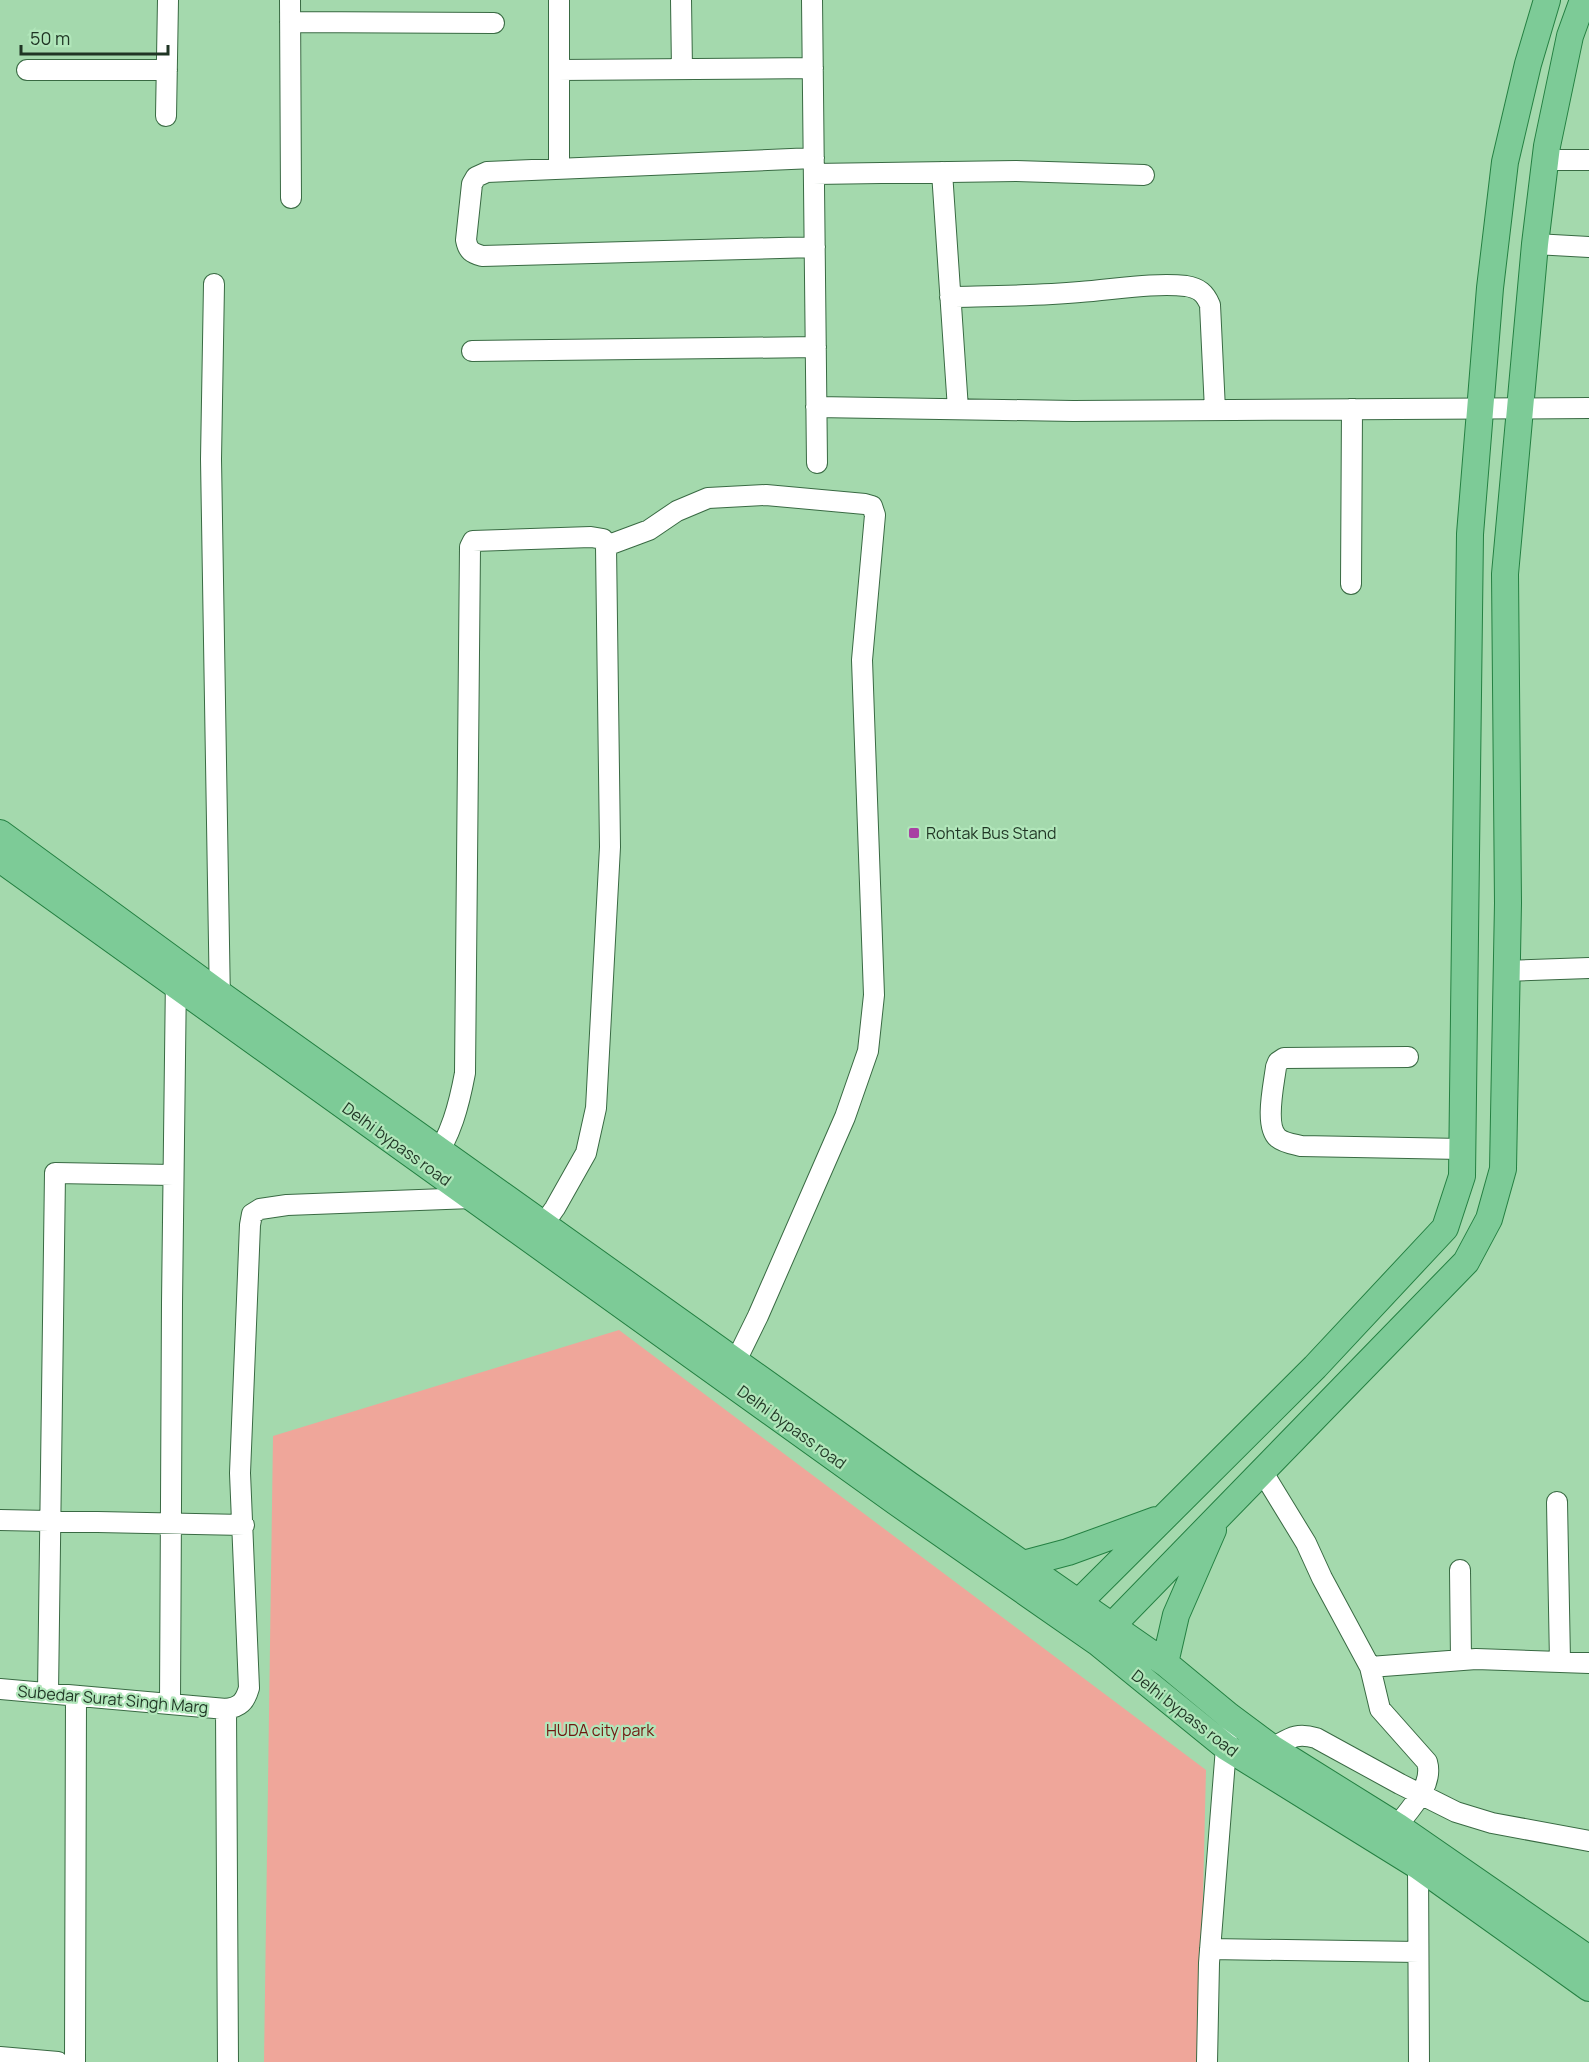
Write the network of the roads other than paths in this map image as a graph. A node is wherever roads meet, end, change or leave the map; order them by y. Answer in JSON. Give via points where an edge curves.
{"nodes":[{"id":1,"x":168,"y":0,"type":"edge"},
{"id":2,"x":290,"y":0,"type":"edge"},
{"id":3,"x":559,"y":0,"type":"edge"},
{"id":4,"x":681,"y":0,"type":"edge"},
{"id":5,"x":812,"y":0,"type":"edge"},
{"id":6,"x":1547,"y":0,"type":"edge"},
{"id":7,"x":1583,"y":0,"type":"edge"},
{"id":8,"x":290,"y":22,"type":"junction"},
{"id":9,"x":494,"y":23,"type":"dead end"},
{"id":10,"x":813,"y":68,"type":"junction"},
{"id":11,"x":682,"y":69,"type":"junction"},
{"id":12,"x":27,"y":70,"type":"dead end"},
{"id":13,"x":167,"y":70,"type":"junction"},
{"id":14,"x":559,"y":70,"type":"junction"},
{"id":15,"x":166,"y":116,"type":"dead end"},
{"id":16,"x":1545,"y":160,"type":"junction"},
{"id":17,"x":1589,"y":160,"type":"edge"},
{"id":18,"x":814,"y":166,"type":"junction"},
{"id":19,"x":559,"y":168,"type":"junction"},
{"id":20,"x":942,"y":172,"type":"junction"},
{"id":21,"x":1144,"y":175,"type":"dead end"},
{"id":22,"x":291,"y":198,"type":"dead end"},
{"id":23,"x":1535,"y":244,"type":"junction"},
{"id":24,"x":815,"y":247,"type":"junction"},
{"id":25,"x":1589,"y":247,"type":"edge"},
{"id":26,"x":214,"y":284,"type":"dead end"},
{"id":27,"x":950,"y":297,"type":"junction"},
{"id":28,"x":816,"y":347,"type":"junction"},
{"id":29,"x":472,"y":351,"type":"dead end"},
{"id":30,"x":816,"y":407,"type":"junction"},
{"id":31,"x":1520,"y":408,"type":"junction"},
{"id":32,"x":1589,"y":408,"type":"edge"},
{"id":33,"x":957,"y":409,"type":"junction"},
{"id":34,"x":1352,"y":409,"type":"junction"},
{"id":35,"x":1215,"y":410,"type":"junction"},
{"id":36,"x":1480,"y":410,"type":"junction"},
{"id":37,"x":817,"y":463,"type":"dead end"},
{"id":38,"x":606,"y":546,"type":"junction"},
{"id":39,"x":1351,"y":584,"type":"dead end"},
{"id":40,"x":0,"y":833,"type":"edge"},
{"id":41,"x":0,"y":859,"type":"edge"},
{"id":42,"x":1589,"y":968,"type":"edge"},
{"id":43,"x":1506,"y":971,"type":"junction"},
{"id":44,"x":176,"y":974,"type":"junction"},
{"id":45,"x":220,"y":1005,"type":"junction"},
{"id":46,"x":1408,"y":1057,"type":"dead end"},
{"id":47,"x":1462,"y":1149,"type":"junction"},
{"id":48,"x":435,"y":1159,"type":"junction"},
{"id":49,"x":173,"y":1175,"type":"junction"},
{"id":50,"x":472,"y":1198,"type":"junction"},
{"id":51,"x":538,"y":1233,"type":"junction"},
{"id":52,"x":731,"y":1371,"type":"junction"},
{"id":53,"x":1262,"y":1471,"type":"junction"},
{"id":54,"x":1557,"y":1503,"type":"dead end"},
{"id":55,"x":1219,"y":1516,"type":"junction"},
{"id":56,"x":1164,"y":1518,"type":"junction"},
{"id":57,"x":0,"y":1520,"type":"edge"},
{"id":58,"x":50,"y":1521,"type":"junction"},
{"id":59,"x":171,"y":1523,"type":"junction"},
{"id":60,"x":244,"y":1525,"type":"junction"},
{"id":61,"x":1023,"y":1564,"type":"junction"},
{"id":62,"x":1460,"y":1570,"type":"dead end"},
{"id":63,"x":1070,"y":1610,"type":"junction"},
{"id":64,"x":1105,"y":1634,"type":"junction"},
{"id":65,"x":1461,"y":1660,"type":"junction"},
{"id":66,"x":1560,"y":1661,"type":"junction"},
{"id":67,"x":1165,"y":1663,"type":"junction"},
{"id":68,"x":1589,"y":1663,"type":"edge"},
{"id":69,"x":1370,"y":1666,"type":"junction"},
{"id":70,"x":0,"y":1689,"type":"edge"},
{"id":71,"x":48,"y":1693,"type":"junction"},
{"id":72,"x":76,"y":1696,"type":"junction"},
{"id":73,"x":170,"y":1704,"type":"junction"},
{"id":74,"x":226,"y":1709,"type":"junction"},
{"id":75,"x":1229,"y":1716,"type":"junction"},
{"id":76,"x":1226,"y":1747,"type":"junction"},
{"id":77,"x":1272,"y":1748,"type":"junction"},
{"id":78,"x":1421,"y":1794,"type":"junction"},
{"id":79,"x":1397,"y":1827,"type":"junction"},
{"id":80,"x":1589,"y":1841,"type":"edge"},
{"id":81,"x":1418,"y":1866,"type":"junction"},
{"id":82,"x":1210,"y":1949,"type":"junction"},
{"id":83,"x":1418,"y":1952,"type":"junction"},
{"id":84,"x":1589,"y":1959,"type":"edge"},
{"id":85,"x":1589,"y":1988,"type":"edge"},
{"id":86,"x":0,"y":2057,"type":"edge"},
{"id":87,"x":58,"y":2062,"type":"edge"},
{"id":88,"x":75,"y":2062,"type":"edge"},
{"id":89,"x":228,"y":2062,"type":"edge"},
{"id":90,"x":1207,"y":2062,"type":"edge"},
{"id":91,"x":1419,"y":2062,"type":"edge"}],
"edges":[{"from":1,"to":13,"type":"street"},
{"from":2,"to":8,"type":"street"},
{"from":3,"to":14,"type":"street"},
{"from":4,"to":11,"type":"street"},
{"from":5,"to":10,"type":"street"},
{"from":6,"to":36,"type":"main road","via":[[1505,162]]},
{"from":7,"to":16,"type":"main road","via":[[1570,36]]},
{"from":8,"to":9,"type":"street"},
{"from":8,"to":22,"type":"street"},
{"from":10,"to":11,"type":"street"},
{"from":10,"to":18,"type":"street"},
{"from":11,"to":14,"type":"street"},
{"from":12,"to":13,"type":"street"},
{"from":13,"to":15,"type":"street"},
{"from":14,"to":19,"type":"street"},
{"from":16,"to":17,"type":"street"},
{"from":16,"to":23,"type":"main road"},
{"from":18,"to":19,"type":"street"},
{"from":18,"to":20,"type":"street"},
{"from":18,"to":24,"type":"street"},
{"from":19,"to":24,"type":"street","via":[[487,172],[476,177],[470,194],[467,248],[482,256]]},
{"from":20,"to":21,"type":"street"},
{"from":20,"to":27,"type":"street"},
{"from":23,"to":25,"type":"street"},
{"from":23,"to":31,"type":"main road"},
{"from":24,"to":28,"type":"street"},
{"from":26,"to":45,"type":"street","via":[[211,459]]},
{"from":27,"to":33,"type":"street"},
{"from":27,"to":35,"type":"street","via":[[1151,286],[1198,289],[1210,304]]},
{"from":28,"to":29,"type":"street"},
{"from":28,"to":30,"type":"street"},
{"from":30,"to":33,"type":"street"},
{"from":30,"to":37,"type":"street"},
{"from":31,"to":32,"type":"street"},
{"from":31,"to":36,"type":"street"},
{"from":31,"to":43,"type":"main road","via":[[1505,574]]},
{"from":33,"to":35,"type":"street"},
{"from":34,"to":35,"type":"street"},
{"from":34,"to":36,"type":"street"},
{"from":34,"to":39,"type":"street"},
{"from":36,"to":47,"type":"main road","via":[[1470,534]]},
{"from":38,"to":48,"type":"street","via":[[603,539],[591,537],[473,541],[470,547],[465,1073],[459,1105]]},
{"from":38,"to":51,"type":"street","via":[[610,848],[596,1108],[586,1153]]},
{"from":38,"to":52,"type":"street","via":[[649,530],[677,511],[708,498],[766,495],[865,504],[872,506],[875,515],[862,660],[874,995],[868,1050],[840,1128]]},
{"from":40,"to":44,"type":"main road","name":"Delhi bypass road"},
{"from":41,"to":44,"type":"main road","name":"Delhi bypass road"},
{"from":42,"to":43,"type":"street"},
{"from":43,"to":53,"type":"main road","via":[[1503,1169],[1489,1219],[1466,1262]]},
{"from":44,"to":45,"type":"main road","name":"Delhi bypass road"},
{"from":44,"to":49,"type":"street"},
{"from":45,"to":48,"type":"main road","name":"Delhi bypass road"},
{"from":46,"to":47,"type":"street","via":[[1284,1058],[1276,1067],[1270,1121],[1273,1132],[1279,1139],[1301,1146]]},
{"from":47,"to":56,"type":"main road","via":[[1462,1176],[1445,1228],[1315,1367]]},
{"from":48,"to":50,"type":"main road","name":"Delhi bypass road"},
{"from":48,"to":51,"type":"main road","name":"Delhi bypass road"},
{"from":49,"to":58,"type":"street","via":[[55,1173]]},
{"from":49,"to":59,"type":"street"},
{"from":50,"to":51,"type":"main road","name":"Delhi bypass road"},
{"from":50,"to":60,"type":"street","via":[[287,1205],[252,1214],[240,1473]]},
{"from":51,"to":52,"type":"main road","name":"Delhi bypass road"},
{"from":52,"to":61,"type":"main road","name":"Delhi bypass road"},
{"from":52,"to":63,"type":"main road","name":"Delhi bypass road"},
{"from":53,"to":55,"type":"main road"},
{"from":53,"to":69,"type":"street","via":[[1306,1543]]},
{"from":54,"to":66,"type":"street"},
{"from":55,"to":64,"type":"main road"},
{"from":55,"to":67,"type":"main road","via":[[1176,1615]]},
{"from":56,"to":61,"type":"main road"},
{"from":56,"to":63,"type":"main road"},
{"from":57,"to":58,"type":"street"},
{"from":58,"to":59,"type":"street"},
{"from":58,"to":71,"type":"street"},
{"from":59,"to":60,"type":"street"},
{"from":59,"to":73,"type":"street"},
{"from":60,"to":74,"type":"street","via":[[249,1688],[238,1707]]},
{"from":61,"to":63,"type":"main road","name":"Delhi bypass road"},
{"from":62,"to":65,"type":"street"},
{"from":63,"to":64,"type":"main road","name":"Delhi bypass road"},
{"from":64,"to":67,"type":"main road","name":"Delhi bypass road"},
{"from":64,"to":76,"type":"main road","name":"Delhi bypass road"},
{"from":65,"to":66,"type":"street"},
{"from":65,"to":69,"type":"street"},
{"from":66,"to":68,"type":"street"},
{"from":67,"to":75,"type":"main road","name":"Delhi bypass road"},
{"from":69,"to":78,"type":"street","via":[[1380,1709],[1427,1762],[1429,1774]]},
{"from":70,"to":71,"type":"street","name":"Subedar Surat Singh Marg"},
{"from":71,"to":72,"type":"street","name":"Subedar Surat Singh Marg"},
{"from":72,"to":73,"type":"street","name":"Subedar Surat Singh Marg"},
{"from":72,"to":88,"type":"street"},
{"from":73,"to":74,"type":"street","name":"Subedar Surat Singh Marg"},
{"from":74,"to":89,"type":"street"},
{"from":75,"to":76,"type":"street"},
{"from":75,"to":77,"type":"main road","name":"Delhi bypass road"},
{"from":76,"to":81,"type":"main road","name":"Delhi bypass road"},
{"from":76,"to":82,"type":"street"},
{"from":77,"to":78,"type":"street","via":[[1305,1734]]},
{"from":77,"to":79,"type":"main road","name":"Delhi bypass road"},
{"from":78,"to":79,"type":"street"},
{"from":78,"to":80,"type":"street","via":[[1456,1812]]},
{"from":79,"to":84,"type":"main road","name":"Delhi bypass road"},
{"from":81,"to":83,"type":"street"},
{"from":81,"to":85,"type":"main road","name":"Delhi bypass road"},
{"from":82,"to":83,"type":"street"},
{"from":82,"to":90,"type":"street"},
{"from":83,"to":91,"type":"street"},
{"from":86,"to":87,"type":"street"}]}
